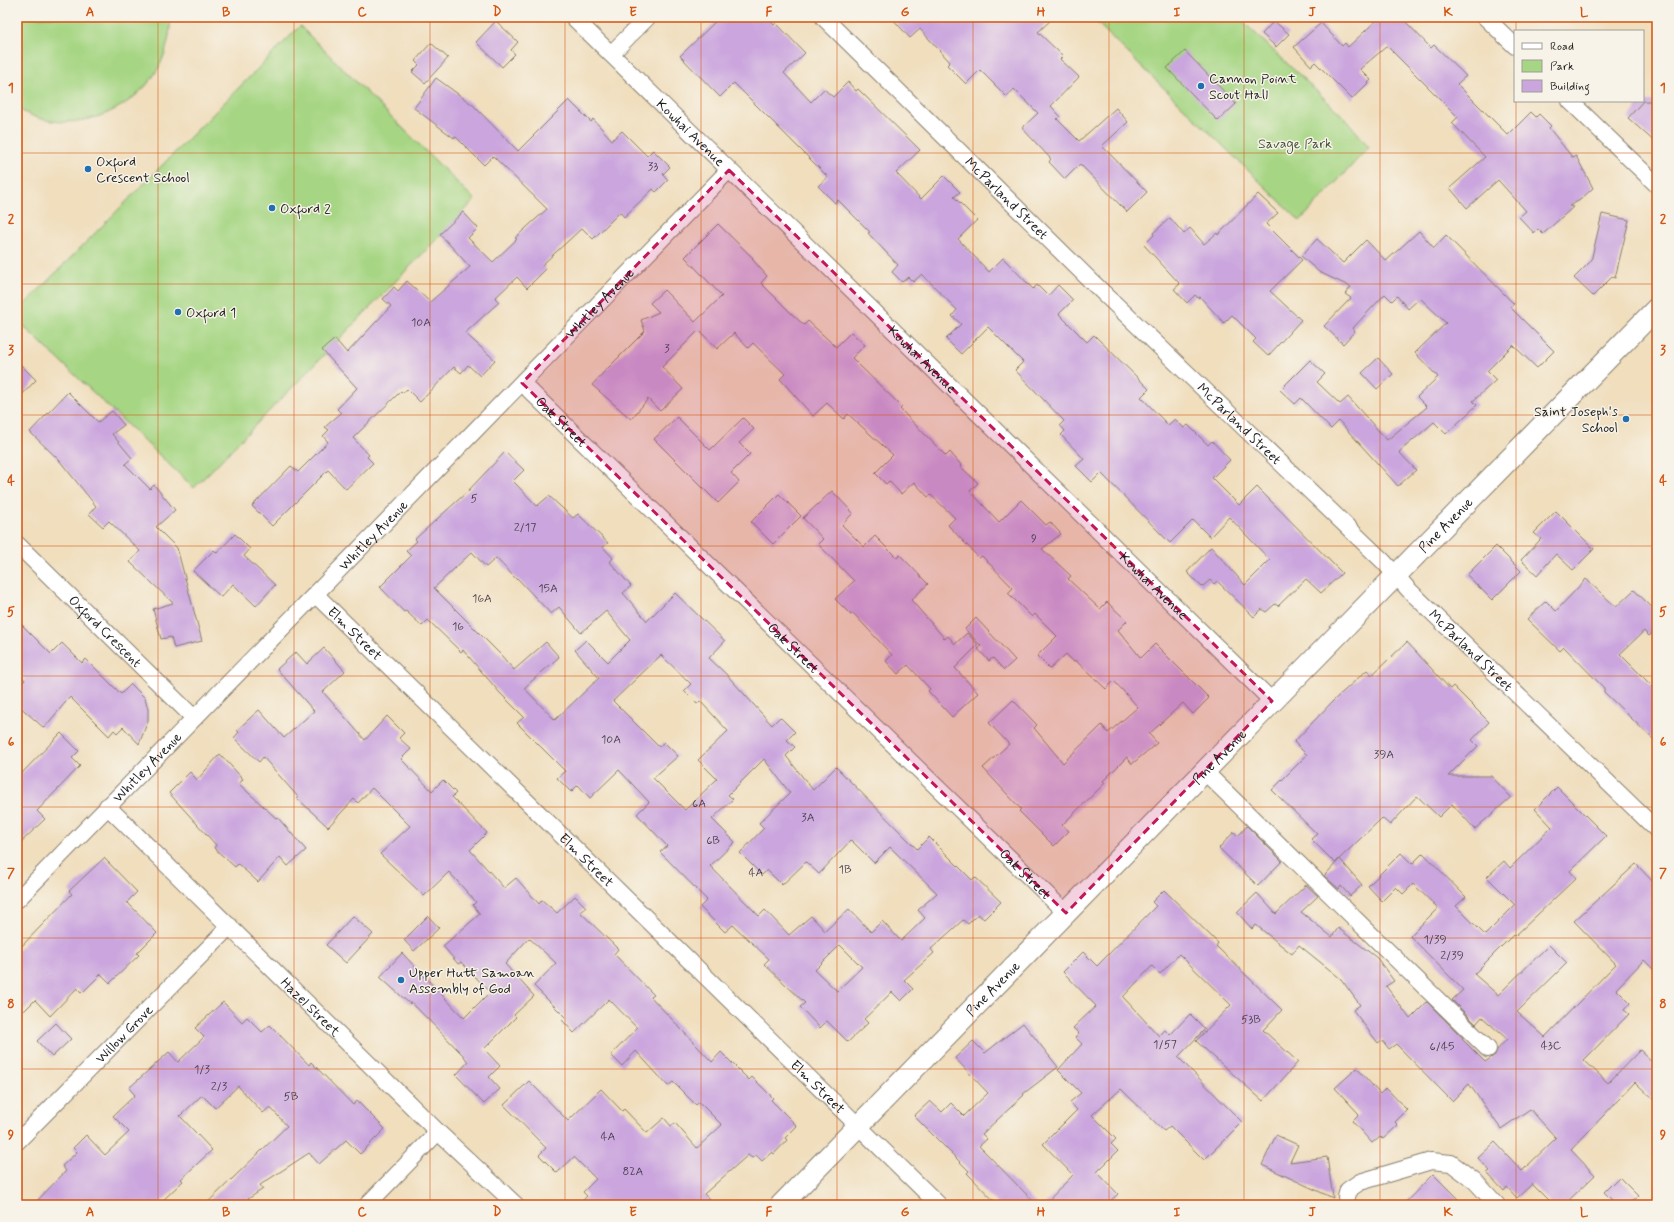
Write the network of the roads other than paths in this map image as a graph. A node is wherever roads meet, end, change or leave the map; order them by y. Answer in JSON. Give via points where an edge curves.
{"nodes":[{"id":1,"x":573,"y":17,"type":"edge"},
{"id":2,"x":648,"y":17,"type":"edge"},
{"id":3,"x":823,"y":17,"type":"edge"},
{"id":4,"x":1485,"y":17,"type":"edge"},
{"id":5,"x":1514,"y":45,"type":"edge"},
{"id":6,"x":611,"y":54,"type":"junction"},
{"id":7,"x":1571,"y":102,"type":"edge"},
{"id":8,"x":729,"y":170,"type":"junction"},
{"id":9,"x":1657,"y":185,"type":"edge"},
{"id":10,"x":1657,"y":308,"type":"edge"},
{"id":11,"x":522,"y":382,"type":"junction"},
{"id":12,"x":17,"y":544,"type":"edge"},
{"id":13,"x":1396,"y":576,"type":"junction"},
{"id":14,"x":315,"y":594,"type":"junction"},
{"id":15,"x":1272,"y":701,"type":"junction"},
{"id":16,"x":194,"y":718,"type":"junction"},
{"id":17,"x":1204,"y":771,"type":"junction"},
{"id":18,"x":107,"y":806,"type":"junction"},
{"id":19,"x":1657,"y":830,"type":"edge"},
{"id":20,"x":17,"y":900,"type":"edge"},
{"id":21,"x":1066,"y":913,"type":"junction"},
{"id":22,"x":230,"y":926,"type":"junction"},
{"id":23,"x":1488,"y":1049,"type":"dead end"},
{"id":24,"x":858,"y":1126,"type":"junction"},
{"id":25,"x":438,"y":1132,"type":"junction"},
{"id":26,"x":17,"y":1142,"type":"edge"},
{"id":27,"x":1346,"y":1197,"type":"dead end"},
{"id":28,"x":367,"y":1205,"type":"edge"},
{"id":29,"x":516,"y":1205,"type":"edge"},
{"id":30,"x":781,"y":1205,"type":"edge"},
{"id":31,"x":940,"y":1205,"type":"edge"},
{"id":32,"x":1497,"y":1205,"type":"edge"}],
"edges":[{"from":1,"to":6,"type":"street","name":"Kowhai Avenue"},
{"from":2,"to":6,"type":"street"},
{"from":3,"to":13,"type":"street","name":"McParland Street"},
{"from":4,"to":5,"type":"street"},
{"from":6,"to":8,"type":"street","name":"Kowhai Avenue"},
{"from":7,"to":9,"type":"street"},
{"from":8,"to":11,"type":"street","name":"Whitley Avenue"},
{"from":8,"to":15,"type":"street","name":"Kowhai Avenue"},
{"from":10,"to":13,"type":"street","name":"Pine Avenue"},
{"from":11,"to":14,"type":"street","name":"Whitley Avenue"},
{"from":11,"to":21,"type":"street","name":"Oak Street"},
{"from":12,"to":16,"type":"street","name":"Oxford Crescent"},
{"from":13,"to":15,"type":"street","name":"Pine Avenue"},
{"from":13,"to":19,"type":"street","name":"McParland Street"},
{"from":14,"to":16,"type":"street","name":"Whitley Avenue"},
{"from":14,"to":24,"type":"street","name":"Elm Street"},
{"from":15,"to":17,"type":"street","name":"Pine Avenue"},
{"from":16,"to":18,"type":"street","name":"Whitley Avenue"},
{"from":17,"to":21,"type":"street","name":"Pine Avenue"},
{"from":17,"to":23,"type":"street"},
{"from":18,"to":20,"type":"street","name":"Whitley Avenue"},
{"from":18,"to":22,"type":"street","name":"Hazel Street"},
{"from":21,"to":24,"type":"street","name":"Pine Avenue"},
{"from":22,"to":25,"type":"street","name":"Hazel Street"},
{"from":22,"to":26,"type":"street","name":"Willow Grove"},
{"from":24,"to":30,"type":"street","name":"Pine Avenue"},
{"from":24,"to":31,"type":"street","name":"Elm Street"},
{"from":25,"to":28,"type":"street"},
{"from":25,"to":29,"type":"street","name":"Hazel Street"},
{"from":27,"to":32,"type":"street","via":[[1348,1190],[1360,1182],[1431,1161],[1451,1163],[1475,1181]]}]}
